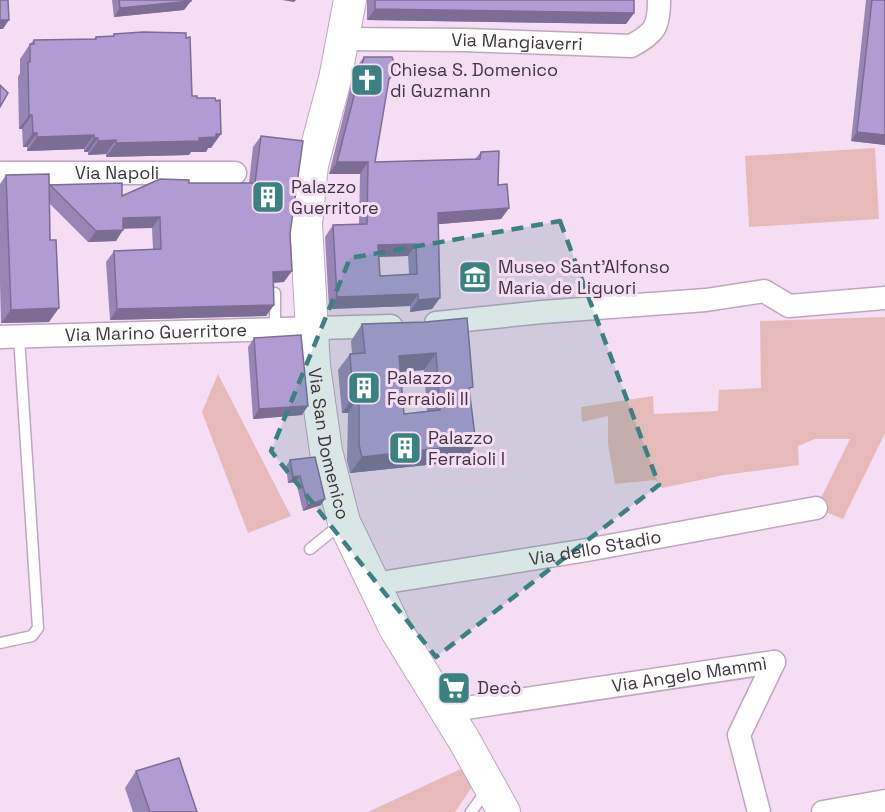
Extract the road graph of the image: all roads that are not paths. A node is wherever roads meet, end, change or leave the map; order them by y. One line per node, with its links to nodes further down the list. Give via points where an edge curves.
1 (350, 0): 3 (street, Via San Domenico)
2 (659, 0): 3 (street, Via Mangiaverri, via 659,21 647,37 631,46)
3 (343, 39): 9 (street, Via San Domenico, via 312,165 306,224)
4 (0, 173): 5 (street, Via Napoli)
5 (235, 173)
6 (275, 292): 8 (lane)
7 (885, 298): 9 (street, Via Marino Guerritore, via 789,306 764,291 706,300 412,325)
8 (274, 328): 9 (street, Via Marino Guerritore); 10 (street, Via Marino Guerritore)
9 (312, 328): 12 (street, Via San Domenico, via 326,451)
10 (9, 337): 15 (lane, via 38,628 32,636)
11 (816, 508): 14 (street, Via dello Stadio)
12 (344, 522): 13 (lane); 14 (street, Via San Domenico)
13 (310, 549)
14 (374, 584): 16 (street, Via San Domenico, via 395,628)
15 (0, 644)
16 (446, 711): 18 (street, Via San Domenico); 19 (street, Via Angelo Mammì, via 774,662 739,735)
17 (885, 801): 20 (street)
18 (488, 804)
19 (759, 812)
20 (823, 812)

